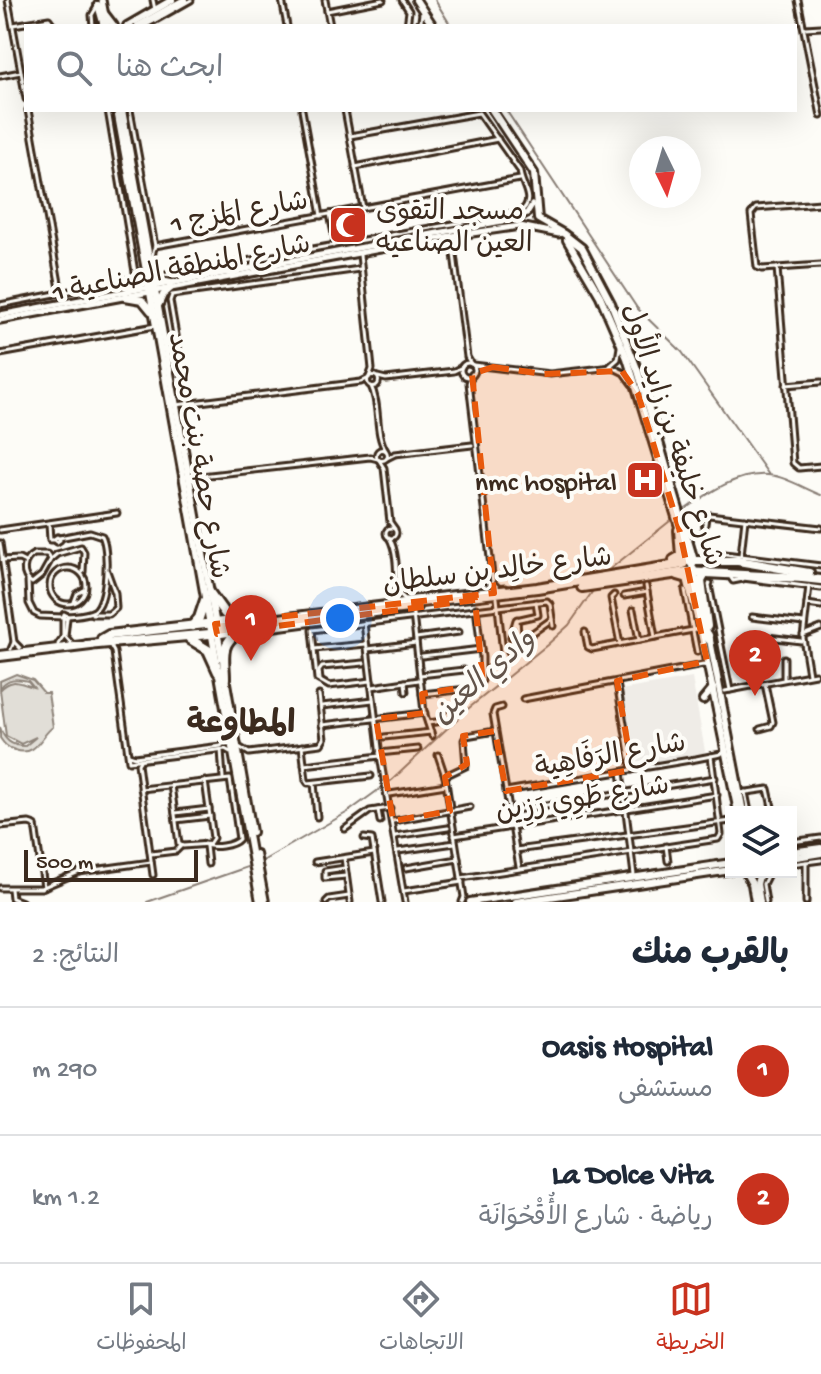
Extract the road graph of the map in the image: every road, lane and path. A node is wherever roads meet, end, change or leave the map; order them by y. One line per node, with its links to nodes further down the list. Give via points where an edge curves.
1 (8, 0): 30 (street)
2 (172, 0): 12 (main road)
3 (184, 0): 23 (main road)
4 (191, 0): 24 (street)
5 (282, 0): 25 (street)
6 (325, 0): 14 (street)
7 (383, 0): 14 (street)
8 (402, 0): 16 (street, via 409,10)
9 (418, 0): 13 (main road); 29 (main road)
10 (798, 0): 32 (street)
11 (99, 2): 15 (street); 18 (street); 20 (main road)
12 (155, 3): 22 (main road)
13 (422, 9): 27 (street); 28 (main road)
14 (327, 11): 26 (street)
15 (104, 13): 19 (street); 21 (main road)
16 (406, 23)
17 (54, 24): 30 (street, via 49,19)
18 (93, 24)
19 (104, 24)
20 (104, 24)
21 (112, 24)
22 (129, 24)
23 (145, 24)
24 (146, 24)
25 (287, 24)
26 (330, 24)
27 (417, 24)
28 (433, 24)
29 (434, 24)
30 (13, 25): 33 (street)
31 (821, 27): 32 (street)
32 (804, 28): 47 (street)
33 (21, 72): 34 (street); 35 (street)
34 (0, 76)
35 (24, 88)
36 (28, 112): 87 (street)
37 (108, 112): 63 (street)
38 (119, 112): 62 (main road, شارع حصة بنت محمد)
39 (120, 112): 51 (main road, شارع حصة بنت محمد)
40 (130, 112): 50 (street)
41 (302, 112): 59 (street)
42 (345, 112): 48 (street)
43 (462, 112): 48 (street)
44 (469, 112): 49 (street, via 481,114)
45 (492, 112): 56 (main road, شارع خليفة بن زايد الأول, via 531,173)
46 (492, 112): 85 (main road, شارع خليفة بن زايد الأول, via 534,173 538,219 582,248)
47 (821, 116)
48 (350, 136): 52 (street)
49 (498, 139): 52 (street); 53 (street)
50 (137, 153): 51 (main road); 54 (street)
51 (131, 158): 54 (main road, شارع حصة بنت محمد)
52 (355, 167): 57 (street)
53 (520, 179): 57 (street, شارع المَزج 1); 60 (street, via 528,193 525,210)
54 (140, 191): 61 (street); 62 (main road, شارع حصة بنت محمد)
55 (821, 203): 78 (street, via 752,211 756,266)
56 (532, 205): 60 (street, شارع المنطقة الصناعية 1, via 521,217); 64 (main road, شارع خليفة بن زايد الأول, via 538,224)
57 (363, 208): 58 (street, شارع المَزج 1)
58 (330, 214): 59 (street, شارع المَزج 1); 65 (street)
59 (321, 216): 69 (street, شارع المَزج 1)
60 (480, 223): 66 (street, شارع المنطقة الصناعية 1); 71 (street)
61 (151, 227): 62 (main road); 69 (street)
62 (142, 232): 63 (main road); 76 (main road, شارع حصة بنت محمد); 80 (main road, شارع حصة بنت محمد)
63 (130, 233): 87 (street, via 136,278)
64 (559, 234): 67 (street, شارع المنطقة الصناعية 1, via 520,226); 89 (main road, شارع خليفة بن زايد الأول, via 571,244)
65 (335, 239): 68 (street); 70 (street)
66 (418, 240): 67 (street, شارع المنطقة الصناعية 1); 71 (street, شارع المنطقة الصناعية 1); 71 (street, شارع المنطقة الصناعية 1)
67 (452, 240): 105 (street)
68 (341, 244): 70 (street); 71 (street)
69 (155, 246): 77 (street, via 152,254 160,276)
70 (333, 246): 73 (street)
71 (365, 246): 72 (street, شارع المنطقة الصناعية 1); 73 (street, شارع المنطقة الصناعية 1); 74 (street)
72 (352, 254): 74 (street); 81 (street, شارع المنطقة الصناعية 1)
73 (303, 256): 77 (street); 81 (street, شارع المنطقة الصناعية 1)
74 (359, 260): 79 (street)
75 (821, 265): 78 (street)
76 (145, 266): 86 (main road, شارع حصة بنت محمد); 88 (main road, via 141,282)
77 (218, 267): 82 (street); 83 (street)
78 (777, 268): 121 (street)
79 (360, 269): 110 (street); 125 (street, via 172,295)
80 (152, 271): 84 (main road); 86 (main road, شارع حصة بنت محمد)
81 (250, 272): 82 (street, شارع المنطقة الصناعية 1); 84 (street, شارع المنطقة الصناعية 1)
82 (224, 274): 83 (street, شارع المنطقة الصناعية 1)
83 (216, 275): 84 (street, شارع المنطقة الصناعية 1)
84 (171, 286): 86 (street, شارع المنطقة الصناعية 1); 95 (main road)
85 (604, 288): 89 (main road, via 591,272); 140 (main road, شارع خليفة بن زايد الأول, via 638,371)
86 (152, 289): 88 (street, شارع المنطقة الصناعية 1); 95 (main road, شارع حصة بنت محمد); 98 (main road, شارع حصة بنت محمد)
87 (61, 294): 90 (street)
88 (126, 294): 91 (street, شارع المنطقة الصناعية 1); 93 (street, شارع المنطقة الصناعية 1); 98 (main road, via 144,301)
89 (600, 296): 103 (main road, شارع خليفة بن زايد الأول)
90 (40, 298): 92 (street); 93 (street); 96 (street)
91 (109, 300): 94 (street); 96 (street, شارع المنطقة الصناعية 1)
92 (0, 305)
93 (47, 306): 96 (street, شارع المنطقة الصناعية 1)
94 (103, 306)
95 (158, 307): 126 (main road, شارع حصة بنت محمد)
96 (36, 311): 97 (street, شارع المنطقة الصناعية 1); 99 (street, شارع المنطقة الصناعية 1); 100 (street)
97 (20, 316): 99 (street, شارع المنطقة الصناعية 1); 101 (street)
98 (154, 316): 102 (main road, شارع حصة بنت محمد)
99 (0, 317)
100 (43, 317)
101 (15, 322)
102 (155, 326): 104 (street); 193 (main road, شارع حصة بنت محمد)
103 (619, 338): 108 (street, via 619,357); 124 (main road, شارع خليفة بن زايد الأول)
104 (0, 354)
105 (467, 357): 106 (street); 107 (street)
106 (472, 365): 107 (street); 109 (street); 112 (street)
107 (462, 366): 111 (street); 113 (street)
108 (606, 367): 109 (street, via 550,374); 124 (street, via 624,373)
109 (482, 368): 112 (street)
110 (372, 369): 114 (street); 115 (street)
111 (454, 371): 113 (street); 116 (street)
112 (473, 374): 113 (street); 119 (street)
113 (464, 375): 119 (street)
114 (377, 377): 115 (street); 116 (street); 120 (street)
115 (369, 378): 117 (street); 122 (street)
116 (386, 379): 120 (street)
117 (361, 382): 122 (street); 125 (street)
118 (821, 382): 121 (street)
119 (469, 383): 183 (street)
120 (378, 385): 122 (street); 123 (street)
121 (786, 385): 135 (street, via 793,464)
122 (370, 386): 123 (street)
123 (375, 394): 127 (street)
124 (638, 394): 140 (main road, شارع خليفة بن زايد الأول)
125 (188, 404): 126 (street)
126 (176, 405): 137 (main road, شارع حصة بنت محمد)
127 (381, 443): 129 (street); 130 (street)
128 (472, 445): 131 (street)
129 (378, 452): 130 (street); 132 (street); 133 (street)
130 (386, 452): 131 (street); 134 (street)
131 (395, 454): 134 (street)
132 (370, 457): 133 (street); 138 (street)
133 (379, 459): 134 (street); 136 (street)
134 (386, 459): 136 (street)
135 (821, 466)
136 (384, 468): 143 (street)
137 (189, 475): 138 (street); 139 (main road, شارع حصة بنت محمد)
138 (197, 478): 139 (street)
139 (190, 484): 193 (main road, شارع حصة بنت محمد)
140 (673, 502): 145 (main road, شارع خليفة بن زايد الأول)
141 (117, 513): 144 (street)
142 (745, 519): 146 (street); 150 (street, via 708,515); 160 (street)
143 (390, 522): 147 (street); 149 (street)
144 (49, 523): 148 (street); 154 (street, via 50,538)
145 (681, 528): 156 (main road, شارع خليفة بن زايد الأول); 165 (main road, via 680,558); 167 (main road)
146 (821, 528)
147 (395, 529): 149 (street); 152 (street)
148 (0, 530)
149 (387, 530): 151 (street)
150 (704, 531)
151 (389, 537): 152 (street); 155 (street)
152 (395, 537): 155 (street)
153 (0, 543): 162 (street)
154 (62, 543): 158 (street, via 63,552); 164 (street, via 83,549); 174 (street, via 66,536 87,532 102,536)
155 (393, 545): 181 (street)
156 (692, 549): 159 (main road, via 700,557); 167 (main road, شارع خليفة بن زايد الأول)
157 (47, 554): 158 (street); 161 (street); 163 (street, via 32,555)
158 (57, 554): 161 (street)
159 (709, 556): 160 (street); 167 (main road); 172 (main road)
160 (741, 556): 166 (street)
161 (51, 559): 178 (street)
162 (2, 560): 163 (street); 244 (street)
163 (25, 562): 176 (street)
164 (82, 565): 168 (street); 170 (street)
165 (651, 565): 167 (main road); 171 (main road)
166 (821, 566)
167 (693, 567): 169 (main road); 171 (main road, شارع خالِد بن سلطان); 172 (main road, شارع خالِد بن سلطان); 177 (main road); 220 (main road, شارع خليفة بن زايد الأول); 220 (main road)
168 (77, 569): 170 (street); 201 (street, via 60,570 52,581 54,598)
169 (717, 572): 172 (main road); 175 (main road)
170 (83, 575): 201 (street, via 84,590)
171 (628, 576): 177 (main road); 180 (main road, شارع خالِد بن سلطان)
172 (806, 576): 173 (main road, شارع خالِد بن سلطان)
173 (821, 577)
174 (107, 578): 188 (street); 189 (street)
175 (731, 578): 182 (street)
176 (28, 581): 178 (street); 186 (street)
177 (647, 581): 190 (street); 220 (main road, via 687,577)
178 (35, 583): 186 (street)
179 (710, 583): 266 (street)
180 (582, 584): 184 (main road, شارع خالِد بن سلطان); 196 (main road, شارع خالِد بن سلطان)
181 (397, 586): 191 (street); 203 (street, via 396,601)
182 (809, 586): 185 (street); 200 (street)
183 (489, 587): 191 (street, via 405,599); 195 (main road); 196 (street); 196 (street)
184 (537, 588): 195 (main road, شارع خالِد بن سلطان); 196 (street)
185 (821, 588)
186 (29, 590): 211 (street, via 35,614)
187 (685, 590): 225 (street)
188 (104, 591): 189 (street); 204 (street)
189 (114, 591): 209 (street, via 116,608)
190 (647, 592): 194 (street); 232 (street)
191 (399, 594): 197 (street, via 403,601)
192 (614, 595): 241 (street)
193 (207, 596): 214 (main road, via 225,614); 218 (main road); 223 (main road, شارع حصة بنت محمد)
194 (624, 596)
195 (454, 597): 197 (main road, شارع خالِد بن سلطان)
196 (497, 597): 199 (street); 205 (street); 207 (main road, شارع خالِد بن سلطان); 252 (street)
197 (430, 600): 203 (main road, شارع خالِد بن سلطان)
198 (536, 602): 199 (street); 213 (street, via 538,615); 215 (street, via 549,602)
199 (520, 604): 213 (street)
200 (807, 604): 202 (street); 217 (street)
201 (64, 605): 211 (street)
202 (821, 606)
203 (365, 607): 210 (main road, شارع خالِد بن سلطان)
204 (97, 608): 208 (street); 209 (street)
205 (476, 608): 207 (street); 247 (street)
206 (633, 610): 235 (street)
207 (413, 612): 210 (main road, شارع خالِد بن سلطان); 216 (street); 233 (street)
208 (87, 613): 209 (street); 211 (street)
209 (101, 614)
210 (336, 614): 214 (main road); 223 (main road, شارع خالِد بن سلطان); 224 (main road, via 316,622)
211 (65, 617): 222 (street)
212 (752, 617): 217 (street)
213 (519, 618): 229 (street); 231 (street)
214 (252, 619): 223 (main road)
215 (552, 619): 219 (street); 228 (street)
216 (364, 623): 243 (street); 246 (street, via 313,629)
217 (804, 623): 230 (street)
218 (192, 626): 223 (main road); 237 (main road, via 118,634)
219 (553, 626)
220 (703, 628): 225 (street); 254 (main road, شارع خليفة بن زايد الأول); 266 (main road, شارع خليفة بن زايد الأول)
221 (821, 628): 230 (street)
222 (65, 629): 238 (street); 240 (street)
223 (213, 629): 224 (main road); 234 (main road); 237 (main road, شارع خالِد بن سلطان); 242 (main road, شارع خالِد بن سلطان); 257 (main road, شارع حصة بنت محمد)
224 (245, 630): 257 (main road, via 226,644)
225 (693, 630): 232 (street); 248 (street)
226 (459, 632): 233 (street)
227 (585, 632): 241 (street, via 590,648)
228 (531, 634)
229 (518, 635)
230 (803, 635): 236 (street)
231 (511, 637)
232 (655, 637): 235 (street)
233 (416, 638): 239 (street)
234 (153, 640): 237 (main road); 257 (main road, via 199,642)
235 (639, 640): 241 (street)
236 (803, 641): 245 (street, via 750,635); 258 (street)
237 (106, 642): 238 (main road, شارع خالِد بن سلطان); 242 (main road); 297 (street, via 114,652 127,752)
238 (71, 643): 240 (main road, شارع خالِد بن سلطان)
239 (416, 643): 243 (street); 259 (street)
240 (58, 644): 244 (main road, شارع خالِد بن سلطان)
241 (620, 644)
242 (87, 645): 249 (main road, شارع خالِد بن سلطان)
243 (366, 646): 246 (street); 264 (street)
244 (15, 647): 249 (main road, شارع خالِد بن سلطان)
245 (747, 647)
246 (313, 649): 260 (street)
247 (481, 649): 250 (street); 268 (street, via 479,684)
248 (697, 652)
249 (0, 653)
250 (422, 656)
251 (784, 658): 261 (street)
252 (504, 662)
253 (364, 663): 260 (street, via 322,667)
254 (706, 664): 263 (street); 266 (main road, شارع خليفة بن زايد الأول)
255 (464, 670): 259 (street)
256 (815, 674): 258 (street)
257 (222, 675): 275 (main road, شارع حصة بنت محمد); 284 (main road, شارع حصة بنت محمد)
258 (809, 675): 261 (street)
259 (420, 678): 262 (street); 268 (street)
260 (320, 680): 264 (street, via 330,686)
261 (784, 680): 265 (street)
262 (405, 682): 264 (street); 267 (street)
263 (617, 682): 270 (street); 300 (street)
264 (371, 684): 271 (street)
265 (765, 684): 266 (street); 282 (street, via 773,722)
266 (722, 691): 272 (main road); 293 (main road, شارع خليفة بن زايد الأول); 313 (main road, شارع خليفة بن زايد الأول)
267 (406, 692)
268 (422, 694): 277 (street)
269 (319, 695): 273 (street)
270 (523, 699)
271 (373, 700): 273 (street); 279 (street)
272 (703, 700)
273 (320, 706): 281 (street)
274 (502, 707): 283 (street, via 493,711)
275 (231, 711): 278 (main road); 286 (main road, شارع حصة بنت محمد)
276 (450, 712): 280 (street, via 445,720)
277 (425, 713): 279 (street); 280 (street)
278 (237, 717)
279 (376, 719): 281 (street); 292 (street)
280 (428, 723): 285 (street, via 431,734)
281 (322, 725): 287 (street, via 322,743)
282 (760, 729)
283 (495, 731): 303 (street, via 465,737 466,766); 311 (street)
284 (229, 735): 288 (street, via 224,744); 294 (main road, شارع حصة بنت محمد)
285 (384, 737)
286 (237, 744): 291 (street); 298 (main road, شارع حصة بنت محمد)
287 (302, 746): 291 (street); 299 (street)
288 (208, 749): 290 (street); 297 (street)
289 (418, 749): 292 (street)
290 (219, 751): 294 (street); 304 (street)
291 (249, 753): 298 (street)
292 (379, 754): 299 (street); 315 (street)
293 (725, 754): 296 (street, شارع الرَفَاهِية); 316 (main road, شارع خليفة بن زايد الأول)
294 (233, 755): 346 (main road, شارع حصة بنت محمد)
295 (438, 755): 303 (street)
296 (711, 756): 300 (street, شارع الرَفَاهِية); 305 (street)
297 (134, 760): 310 (street)
298 (240, 762): 346 (main road, شارع حصة بنت محمد)
299 (304, 765): 307 (street, via 306,781)
300 (632, 770): 301 (street, شارع الرَفَاهِية)
301 (621, 772): 311 (street, شارع الرَفَاهِية); 312 (street)
302 (371, 776): 307 (street)
303 (445, 776): 309 (street)
304 (223, 778): 306 (street); 344 (street, via 232,781 239,839)
305 (715, 778): 312 (street); 314 (street)
306 (205, 781): 308 (street); 321 (street)
307 (314, 783): 328 (street)
308 (171, 785): 310 (street); 326 (street)
309 (446, 785): 315 (street); 325 (street)
310 (141, 789): 355 (street)
311 (506, 791): 335 (street)
312 (624, 792): 322 (street); 324 (street)
313 (742, 793): 317 (main road, شارع خليفة بن زايد الأول); 318 (street, via 768,789)
314 (717, 795): 322 (street, شارع طَوِي رَزِين); 333 (street)
315 (389, 796): 320 (street)
316 (741, 806)
317 (743, 806)
318 (772, 806)
319 (470, 807): 325 (street)
320 (390, 808): 323 (street); 331 (street)
321 (209, 809): 326 (street); 327 (street)
322 (626, 809): 335 (street, شارع طَوِي رَزِين); 338 (street)
323 (378, 810): 330 (street); 337 (street)
324 (515, 810)
325 (450, 811): 331 (street); 340 (street)
326 (175, 813): 329 (street)
327 (210, 816): 329 (street); 344 (street, via 213,840)
328 (317, 817)
329 (176, 820): 345 (street)
330 (380, 821)
331 (393, 821): 339 (street)
332 (725, 822): 333 (street)
333 (720, 823): 338 (street); 347 (street, via 718,839)
334 (0, 826): 377 (street, via 35,825)
335 (513, 827): 340 (street, شارع طَوِي رَزِين); 350 (street)
336 (448, 828): 339 (street)
337 (345, 829)
338 (630, 835): 350 (street); 352 (street)
339 (395, 836): 351 (street)
340 (454, 836): 343 (street)
341 (364, 838): 354 (street, via 372,839)
342 (821, 838): 348 (street)
343 (455, 843): 351 (street); 357 (street)
344 (205, 845): 345 (street); 364 (street)
345 (181, 846): 355 (street)
346 (253, 846): 388 (main road, شارع حصة بنت محمد)
347 (666, 846): 352 (street); 359 (street)
348 (797, 847)
349 (797, 849): 353 (main road)
350 (516, 850): 368 (street)
351 (398, 851): 382 (street)
352 (632, 851): 368 (street); 372 (street)
353 (821, 851)
354 (375, 853): 356 (street); 390 (street)
355 (150, 854): 360 (street)
356 (344, 858): 361 (street); 366 (street)
357 (458, 859): 367 (street); 376 (street)
358 (821, 860): 362 (street)
359 (668, 861)
360 (151, 862): 370 (street); 378 (street, via 79,872)
361 (315, 862)
362 (806, 862): 363 (street); 396 (street)
363 (797, 863)
364 (208, 864)
365 (725, 864): 372 (main road)
366 (345, 868): 371 (street); 371 (street, via 329,870 325,878)
367 (406, 868)
368 (519, 868): 376 (street)
369 (725, 871): 383 (main road)
370 (153, 875)
371 (346, 876): 385 (street)
372 (636, 876): 384 (main road)
373 (748, 878): 395 (main road)
374 (758, 878): 395 (main road)
375 (766, 878): 395 (street)
376 (462, 880): 382 (street); 386 (street)
377 (43, 881): 378 (street); 379 (street)
378 (56, 882): 379 (street)
379 (44, 887): 381 (street)
380 (0, 888): 381 (street)
381 (11, 889): 387 (street, via 12,898)
382 (404, 891): 391 (street)
383 (563, 895): 384 (main road); 394 (main road)
384 (533, 898): 386 (main road); 392 (main road); 393 (main road)
385 (349, 899): 389 (street)
386 (467, 901)
387 (22, 902)
388 (262, 902)
389 (326, 902)
390 (382, 902)
391 (405, 902)
392 (500, 902)
393 (516, 902)
394 (546, 902)
395 (761, 902)
396 (806, 902)

